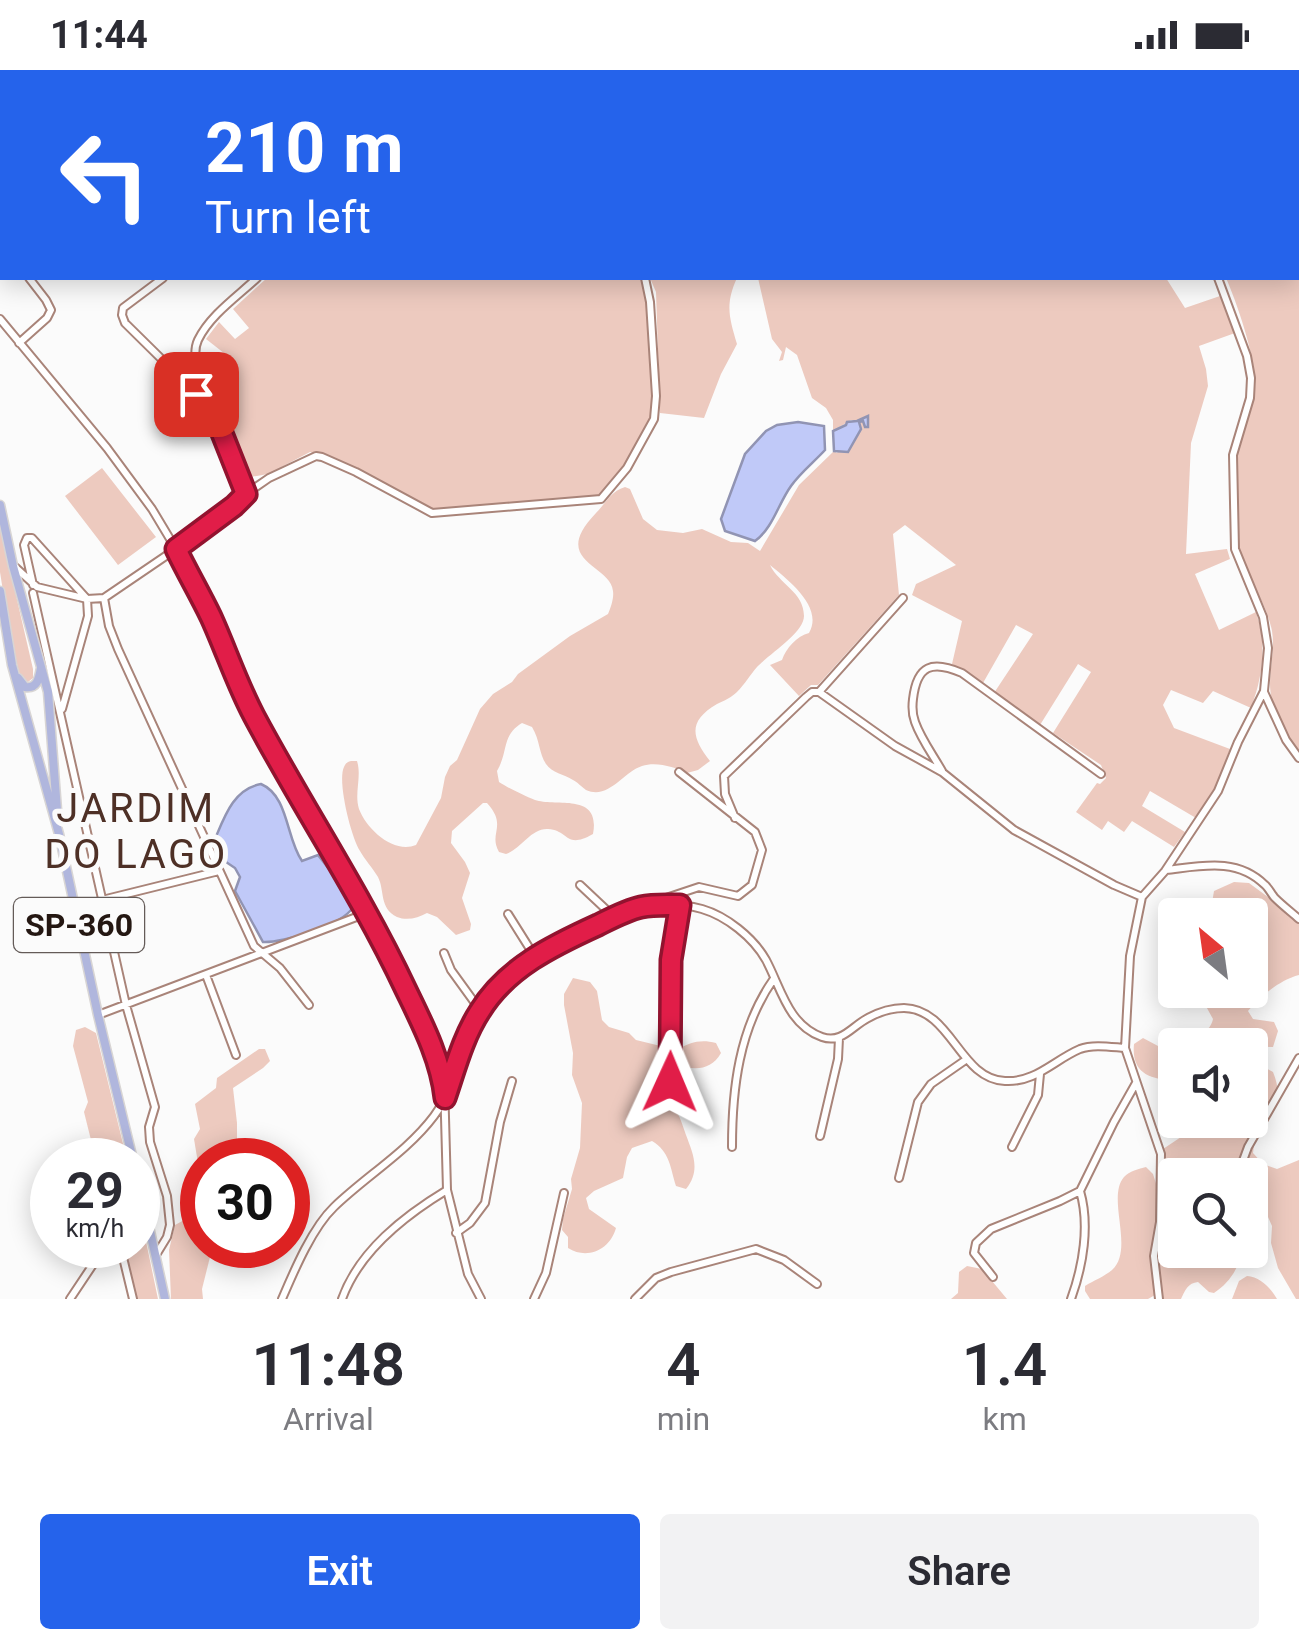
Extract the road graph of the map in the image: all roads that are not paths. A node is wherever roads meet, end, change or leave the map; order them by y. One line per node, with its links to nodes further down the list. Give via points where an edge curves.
1 (31, 280): 7 (street, via 51,310)
2 (160, 280): 9 (street, via 128,302 122,315)
3 (255, 280): 8 (street, via 205,330)
4 (645, 280): 11 (street, via 654,419 601,500 432,513 316,456)
5 (1219, 280): 23 (street, via 1251,378 1233,454 1233,536 1266,628)
6 (0, 320): 7 (street)
7 (18, 343): 13 (street, via 107,448)
8 (196, 359): 9 (street); 10 (street)
9 (183, 380): 10 (street)
10 (210, 403): 11 (street)
11 (246, 494): 13 (street)
12 (0, 504): 14 (main road, SP-360)
13 (176, 549): 17 (street); 39 (street, via 252,714)
14 (14, 566): 15 (street); 20 (main road, SP-360)
15 (34, 588): 19 (street); 19 (street, via 27,538); 20 (street); 25 (street)
16 (0, 590): 22 (main road, SP-360)
17 (104, 598): 19 (street); 33 (street, via 118,649)
18 (902, 598): 24 (street)
19 (87, 599): 25 (street)
20 (28, 616): 21 (main road, SP-360)
21 (42, 664): 22 (main road, via 37,684 28,688); 31 (main road, SP-360)
22 (12, 665): 31 (main road, SP-360)
23 (1264, 691): 26 (street); 32 (street, via 1218,791)
24 (820, 692): 28 (street); 30 (street, via 806,697 724,776)
25 (61, 712): 36 (street)
26 (1299, 758)
27 (679, 772): 30 (street)
28 (942, 772): 29 (street, via 912,708 915,682 940,665 962,673); 35 (street, via 1014,830)
29 (1101, 774)
30 (735, 818): 38 (street, via 755,832 762,850 752,884 738,896 699,888)
31 (59, 834): 51 (main road, SP-360)
32 (1165, 870): 35 (street); 42 (street, via 1236,867 1266,885)
33 (218, 872): 36 (street); 44 (street)
34 (580, 885): 41 (street)
35 (1142, 897): 53 (street, via 1130,956)
36 (102, 900): 48 (street)
37 (680, 905): 38 (street); 47 (street, via 722,918 741,932); 59 (street, via 671,960)
38 (638, 907): 41 (street)
39 (367, 913): 44 (street); 61 (street, via 434,1050)
40 (508, 914): 45 (street)
41 (614, 917): 45 (street)
42 (1299, 919)
43 (444, 953): 50 (street)
44 (262, 954): 46 (street); 49 (street)
45 (536, 956): 50 (street)
46 (206, 975): 48 (street); 54 (street)
47 (774, 979): 52 (street, via 806,1029); 66 (street, via 742,1046)
48 (126, 1004): 51 (street); 64 (street, via 155,1107)
49 (309, 1006)
50 (480, 1010): 61 (street)
51 (98, 1015): 63 (main road, SP-360)
52 (839, 1038): 56 (street, via 884,1012 914,1009 938,1024); 62 (street)
53 (1125, 1048): 57 (street, via 1084,1047); 60 (street)
54 (236, 1055)
55 (1299, 1058): 67 (street)
56 (967, 1060): 57 (street, via 1004,1082); 69 (street, via 918,1102)
57 (1040, 1074): 65 (street, via 1038,1095)
58 (512, 1081): 73 (street, via 485,1203)
59 (670, 1082)
60 (1137, 1082): 71 (street); 89 (street, via 1161,1154 1154,1256)
61 (445, 1098): 70 (street); 83 (street, via 412,1140 326,1216)
62 (820, 1136)
63 (128, 1138)
64 (150, 1138)
65 (1012, 1146)
66 (732, 1147)
67 (1244, 1158)
68 (160, 1176): 74 (street, via 170,1225)
69 (899, 1178)
70 (447, 1190): 73 (street); 84 (street, via 373,1246)
71 (1080, 1190): 78 (street, via 992,1228 976,1243 974,1253); 88 (street, via 1083,1254)
72 (564, 1193): 86 (street)
73 (456, 1234): 85 (street)
74 (160, 1248)
75 (91, 1268): 80 (street)
76 (126, 1268): 81 (street)
77 (159, 1268): 82 (main road)
78 (993, 1278)
79 (817, 1284): 87 (street, via 756,1250 656,1278)
80 (70, 1299)
81 (133, 1299)
82 (165, 1299)
83 (282, 1299)
84 (342, 1299)
85 (480, 1299)
86 (534, 1299)
87 (635, 1299)
88 (1071, 1299)
89 (1159, 1299)

